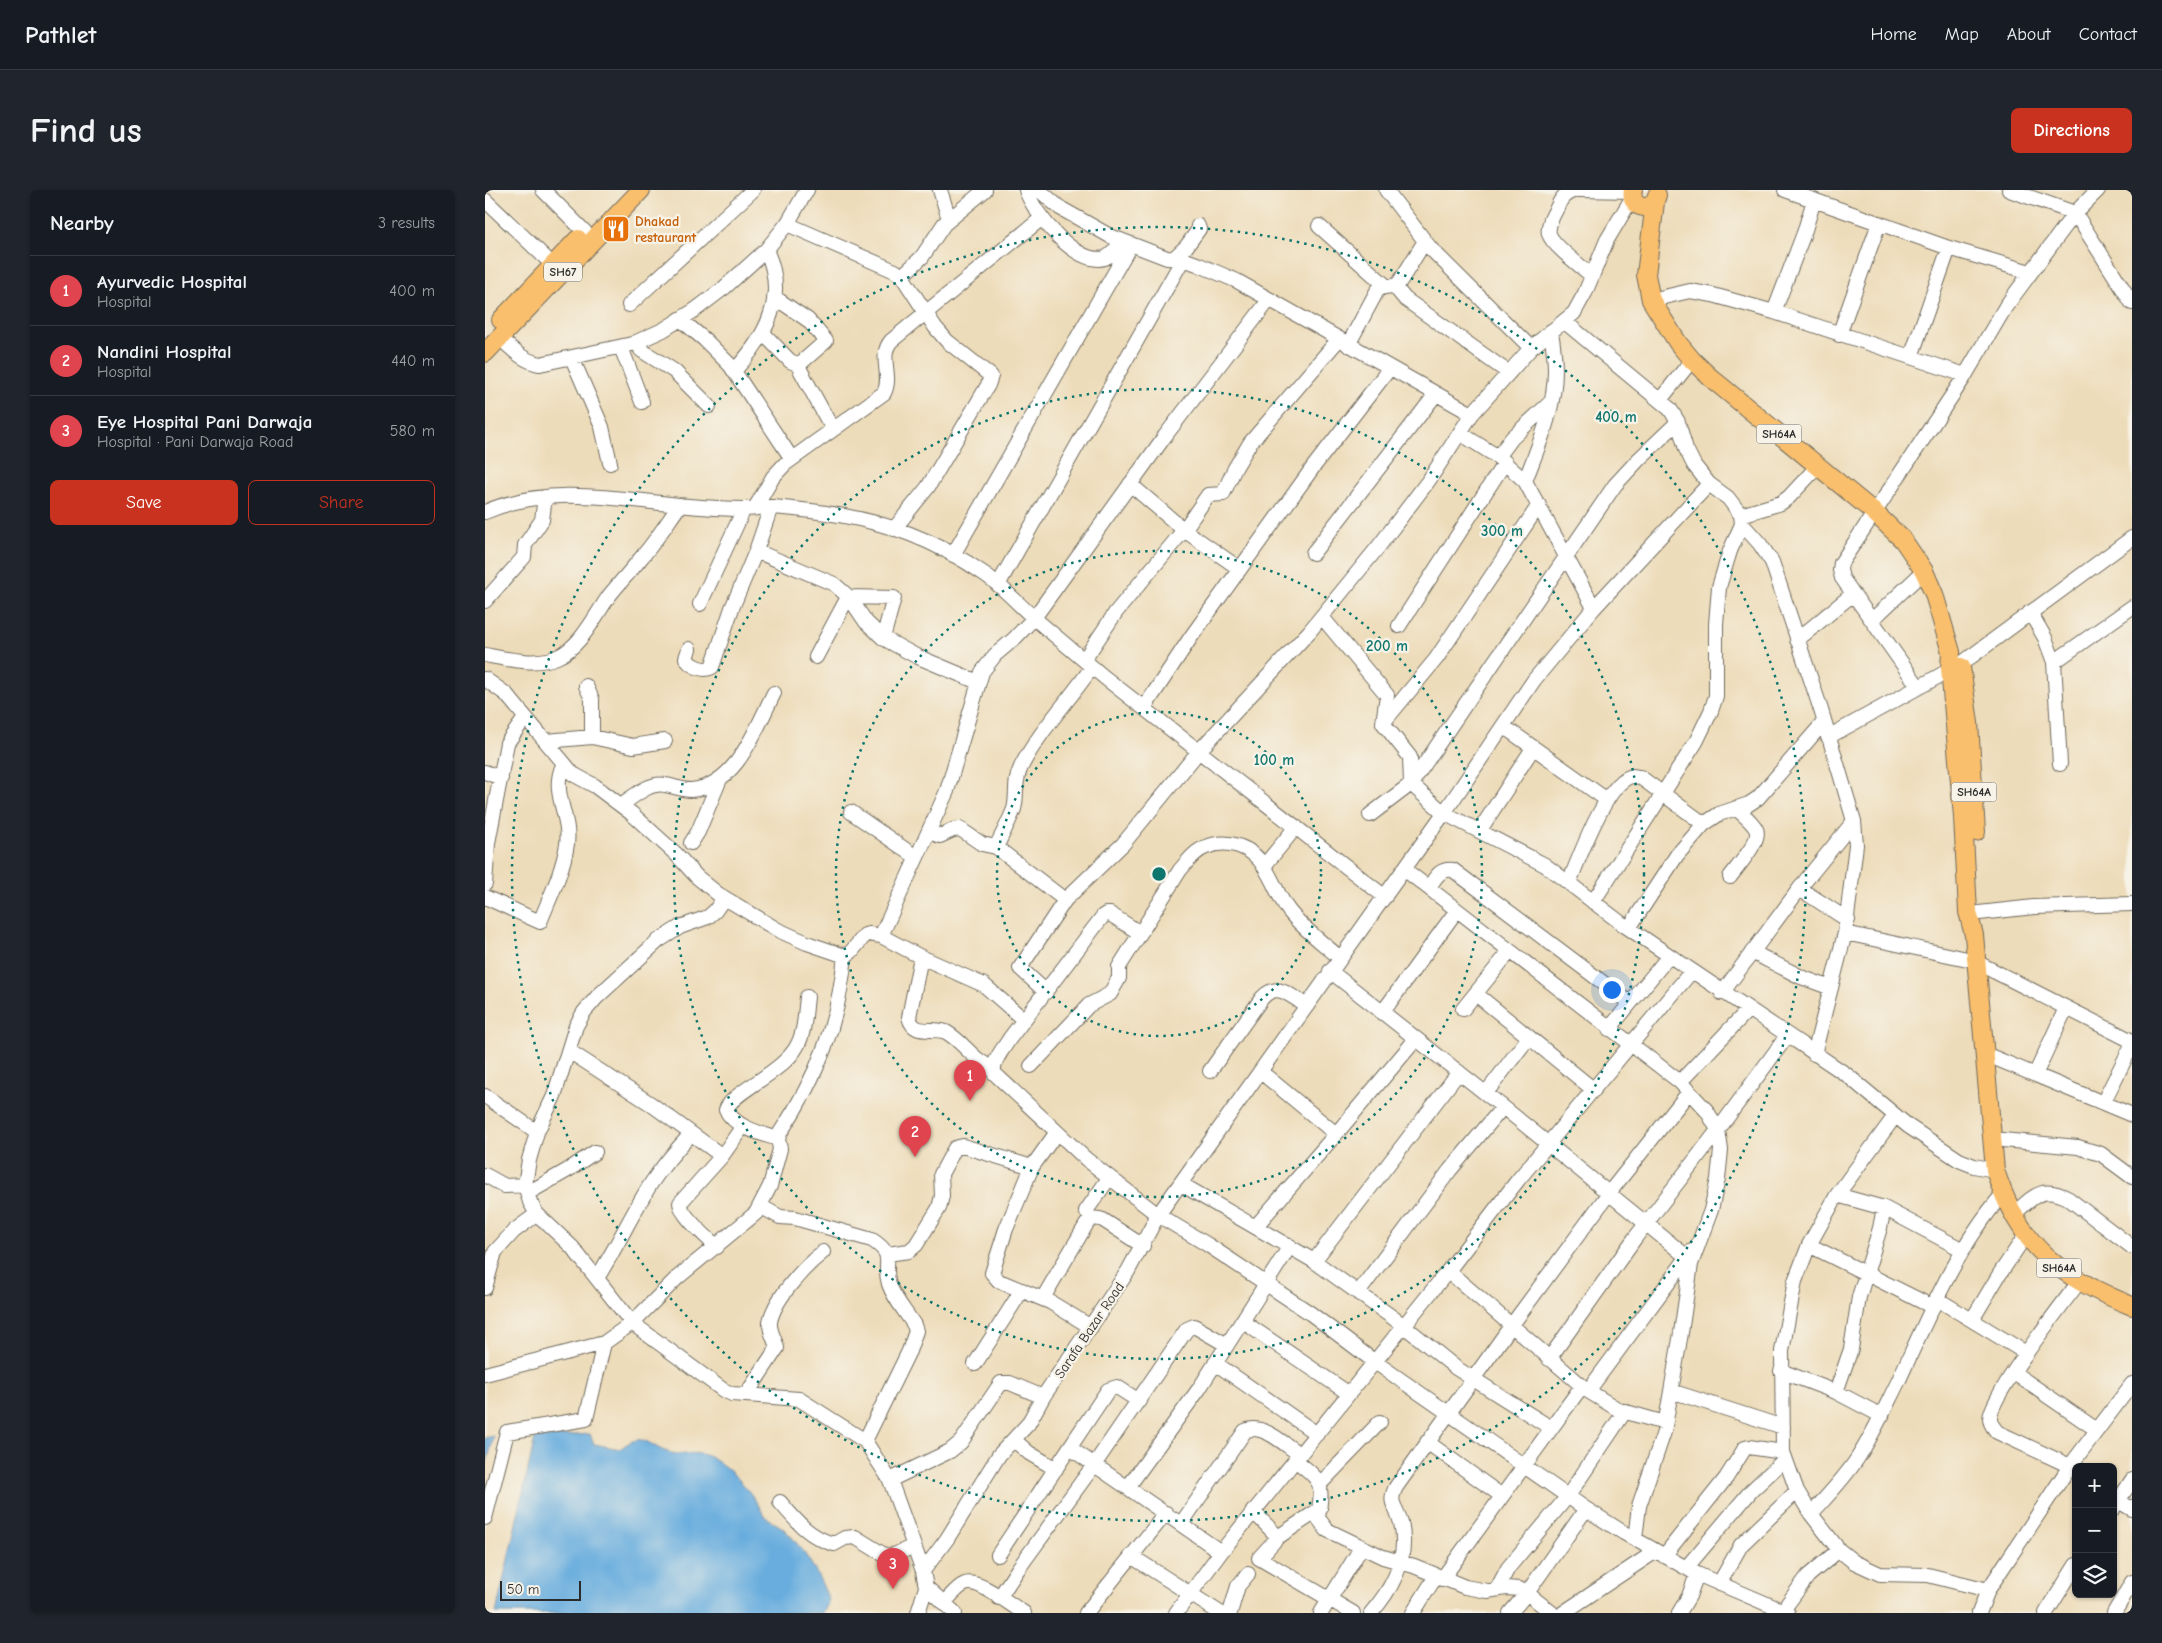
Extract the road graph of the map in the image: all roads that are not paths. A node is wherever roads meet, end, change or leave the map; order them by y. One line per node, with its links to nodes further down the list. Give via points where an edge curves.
1 (543, 190): 27 (street)
2 (624, 190): 27 (main road, SH67)
3 (641, 190): 50 (main road, SH67)
4 (753, 190): 42 (street)
5 (807, 190): 24 (street)
6 (940, 190): 22 (street)
7 (985, 190): 22 (street)
8 (1025, 190): 21 (street)
9 (1039, 190): 29 (street, via 1070,215)
10 (1386, 190): 28 (street)
11 (1576, 190): 36 (street, via 1561,198 1549,225 1549,234)
12 (1580, 190): 16 (street)
13 (1785, 190): 19 (street)
14 (2009, 190): 20 (street)
15 (2098, 190): 20 (street)
16 (1633, 193): 17 (main road, SH64A, via 1636,204 1642,207 1649,207); 36 (street)
17 (1655, 196): 40 (main road, SH64A, via 1646,275)
18 (485, 200): 33 (street)
19 (1814, 200): 23 (street); 44 (street)
20 (2075, 213): 34 (street); 41 (street)
21 (1042, 218): 29 (street, via 1061,240 1097,259 1111,255); 43 (street)
22 (949, 219): 35 (street, via 922,257)
23 (1879, 223): 30 (street); 49 (street)
24 (787, 224): 31 (street); 35 (street)
25 (1198, 226): 32 (street)
26 (1319, 226): 37 (street)
27 (585, 232): 33 (main road, SH67)
28 (1425, 241): 37 (street, via 1399,283); 54 (street)
29 (1126, 243): 32 (street, via 1167,258); 93 (street)
30 (1949, 248): 34 (street); 57 (street)
31 (766, 250): 38 (street, via 775,274); 45 (street, via 725,288)
32 (1178, 258): 39 (street, via 1237,282); 97 (street)
33 (553, 265): 50 (main road, SH67)
34 (2031, 272): 63 (street, via 2006,306)
35 (902, 276): 43 (street)
36 (1592, 276): 46 (street, via 1574,313)
37 (1390, 286): 52 (street, via 1381,288); 62 (street)
38 (774, 297): 48 (street); 59 (street, via 808,320 826,341)
39 (1269, 300): 52 (street); 78 (street)
40 (1651, 300): 44 (street, via 1690,291 1713,294); 58 (main road, SH64A)
41 (2131, 300)
42 (629, 305)
43 (925, 312): 73 (street, via 886,347 887,384 884,393); 88 (street, via 947,341 990,374 991,380 928,488)
44 (1774, 312): 49 (street)
45 (680, 320): 51 (street); 61 (street, via 705,340)
46 (1565, 322): 47 (street); 66 (street)
47 (1551, 331): 54 (street); 65 (street, via 1555,370)
48 (763, 333): 59 (street, via 790,362); 61 (street, via 753,351)
49 (1839, 335): 57 (street)
50 (492, 337): 55 (main road, SH67); 56 (street, via 530,362 545,364)
51 (640, 341): 53 (street); 68 (street, via 641,350 674,372)
52 (1343, 342): 60 (street); 89 (street, via 1250,443 1223,494 1208,495)
53 (621, 347): 56 (street); 67 (street)
54 (1531, 348): 62 (street)
55 (485, 353)
56 (572, 358): 75 (street, via 602,427)
57 (1911, 358): 63 (street)
58 (1692, 360): 66 (street); 76 (main road, SH64A)
59 (797, 364): 70 (street)
60 (1390, 368): 64 (street); 95 (street, via 1314,466)
61 (734, 371): 73 (street)
62 (1509, 373): 69 (street)
63 (1965, 375): 86 (street)
64 (1436, 394): 69 (street); 92 (street)
65 (1553, 400): 74 (street, via 1512,438); 77 (street)
66 (1659, 400): 71 (street)
67 (642, 402)
68 (709, 406)
69 (1472, 414): 72 (street)
70 (828, 421)
71 (1678, 422): 79 (street, via 1694,465); 94 (street, via 1615,485)
72 (1460, 432): 74 (street); 105 (street, via 1429,480)
73 (792, 459): 84 (street, via 773,476)
74 (1501, 460): 77 (street); 108 (street)
75 (610, 463)
76 (1817, 467): 86 (main road, SH64A); 87 (street, via 1781,503)
77 (1525, 481): 82 (street)
78 (1130, 484): 89 (street); 106 (street)
79 (1709, 484): 87 (street, via 1728,498); 103 (street, Sarafa Bazar Road)
80 (545, 497): 81 (street, via 581,495); 85 (street, via 498,506); 100 (street, via 542,520 525,545 524,557)
81 (680, 505): 84 (street); 112 (street, via 585,632 567,650 557,657 533,661)
82 (1539, 505): 94 (street); 124 (street, via 1436,659)
83 (771, 507): 84 (street); 88 (street, via 826,513); 91 (street)
84 (749, 508): 101 (street)
85 (485, 512)
86 (1875, 513): 96 (main road, SH64A, via 1903,540); 98 (street, via 1839,570)
87 (1741, 520): 110 (street, via 1772,562); 139 (street, via 1719,587 1716,696 1696,742)
88 (894, 529): 93 (street)
89 (1184, 530): 95 (street); 116 (street, via 1116,612)
90 (2132, 538): 104 (street)
91 (756, 551): 99 (street, via 834,584); 111 (street, via 712,667 704,670 690,664 686,658)
92 (1313, 553)
93 (953, 555): 97 (street)
94 (1566, 556): 103 (street); 138 (street)
95 (1240, 570): 122 (street)
96 (1924, 571): 107 (street); 114 (main road, SH64A)
97 (998, 584): 106 (street)
98 (1853, 594): 107 (street); 110 (street)
99 (849, 597): 109 (street, via 866,622); 109 (street, via 894,598); 113 (street)
100 (485, 601)
101 (700, 604)
102 (2132, 607): 115 (street)
103 (1594, 608): 126 (street, Sarafa Bazar Road, via 1534,680)
104 (2030, 612): 114 (street); 115 (street)
105 (1322, 617): 124 (street, via 1387,694); 132 (street)
106 (1034, 618): 116 (street); 118 (street, via 988,662)
107 (1872, 620): 120 (street)
108 (1399, 626)
109 (883, 638): 118 (street)
110 (1797, 640): 125 (street)
111 (689, 649)
112 (485, 655)
113 (816, 657)
114 (1954, 661): 120 (street); 168 (main road, SH64A, via 1969,723); 172 (main road, SH64A, via 1968,912)
115 (2054, 662): 133 (street)
116 (1088, 663): 122 (street); 152 (street, via 1073,695 1026,757 1015,781 1014,808)
117 (485, 679): 123 (street, via 506,694)
118 (978, 682): 150 (street, via 950,784)
119 (586, 686): 127 (street, via 592,699)
120 (1918, 686): 128 (street)
121 (774, 693): 137 (street, via 737,761)
122 (1144, 708): 132 (street)
123 (525, 718): 129 (street); 136 (street, via 507,743)
124 (1383, 722): 138 (street, via 1410,757)
125 (1824, 722): 128 (street); 142 (street, via 1758,798)
126 (1503, 726): 131 (street); 144 (street, Sarafa Bazar Road)
127 (592, 736): 129 (street); 130 (street, via 633,746)
128 (1828, 737): 146 (street)
129 (546, 741): 134 (street)
130 (665, 741)
131 (1533, 748): 140 (street); 149 (street)
132 (1199, 751): 148 (street); 164 (street, via 1123,844)
133 (2060, 764)
134 (563, 765): 141 (street); 161 (street, via 557,786 565,813 567,844 540,922)
135 (485, 772): 136 (street)
136 (501, 778): 158 (street)
137 (720, 779): 141 (street, via 692,790 657,784); 151 (street)
138 (1411, 784): 144 (street); 145 (street)
139 (1663, 793): 140 (street, via 1632,776 1622,782); 147 (street); 165 (street)
140 (1607, 800): 157 (street)
141 (621, 805): 163 (street, via 697,877)
142 (1737, 808): 147 (street); 156 (street, via 1756,829 1757,837)
143 (851, 812): 153 (street)
144 (1444, 813): 149 (street); 155 (street, Sarafa Bazar Road)
145 (1370, 815)
146 (1854, 821): 160 (street); 169 (street, via 1857,845)
147 (1704, 824): 170 (street, via 1677,855)
148 (1295, 828): 154 (street); 162 (street)
149 (1480, 830): 157 (street, via 1545,865)
150 (929, 832): 152 (street, via 940,836 959,829 982,844); 153 (street)
151 (691, 842)
152 (996, 847): 164 (street)
153 (916, 858): 173 (street)
154 (1264, 866): 171 (street, via 1238,845 1221,843 1205,847 1180,870); 179 (street, via 1295,919)
155 (1405, 869): 159 (street); 162 (street, Sarafa Bazar Road)
156 (1730, 877)
157 (1569, 883): 165 (street)
158 (485, 884)
159 (1429, 888): 167 (street); 188 (street, via 1439,873 1445,869 1453,870)
160 (1799, 889): 169 (street); 175 (street)
161 (485, 897)
162 (1385, 897): 179 (street, Sarafa Bazar Road)
163 (724, 898): 176 (street, via 778,930); 202 (street, via 708,917 680,927 658,940 597,997 576,1026)
164 (1065, 900): 184 (street, via 1020,968)
165 (1593, 902): 170 (street)
166 (2132, 904): 168 (street, via 2034,907)
167 (1457, 910): 174 (street); 193 (street)
168 (1979, 913): 172 (main road, SH64A)
169 (1847, 927): 180 (street); 183 (street)
170 (1629, 928): 177 (street)
171 (1140, 933): 184 (street, via 1106,914); 205 (street, via 1119,967 1119,978 1110,994 1089,1005)
172 (1974, 935): 180 (main road, SH64A)
173 (881, 936): 176 (street, via 865,935); 178 (street)
174 (1510, 951): 186 (street); 195 (street)
175 (1752, 952): 183 (street); 185 (street)
176 (845, 956): 225 (street, via 841,991 826,1047 813,1079)
177 (1669, 956): 182 (street); 188 (street)
178 (921, 957): 194 (street, via 984,985); 206 (street, via 909,1017 911,1024 953,1036 974,1058)
179 (1340, 958): 181 (street, Sarafa Bazar Road)
180 (1977, 963): 190 (street); 204 (main road, SH64A)
181 (1330, 972): 189 (street, Sarafa Bazar Road); 193 (street)
182 (1691, 972): 185 (street); 201 (street)
183 (1831, 988): 203 (street)
184 (1046, 992): 194 (street)
185 (1723, 993): 192 (street)
186 (1476, 994): 191 (street); 197 (street)
187 (807, 997): 219 (street, via 797,1047 786,1062 728,1105 729,1116)
188 (1630, 1003): 195 (street)
189 (1307, 1006): 207 (street, via 1277,989 1269,990); 208 (street, Sarafa Bazar Road)
190 (2066, 1008): 199 (street); 210 (street)
191 (1463, 1009)
192 (1748, 1010): 196 (street); 211 (street)
193 (1382, 1013): 198 (street)
194 (1024, 1020): 206 (street)
195 (1609, 1029): 201 (street)
196 (1787, 1036): 203 (street); 220 (street)
197 (1529, 1037): 212 (street); 213 (street)
198 (1416, 1039): 209 (street); 224 (street)
199 (2132, 1041)
200 (2132, 1045): 215 (street)
201 (1631, 1046): 211 (street); 212 (street)
202 (569, 1051): 221 (street, via 554,1096); 223 (street)
203 (1814, 1054): 218 (street, via 1847,1076)
204 (1985, 1054): 210 (street); 226 (main road, SH64A)
205 (1031, 1066)
206 (993, 1068): 222 (street, via 998,1077)
207 (1210, 1071)
208 (1261, 1072): 224 (street); 235 (street, Sarafa Bazar Road)
209 (1459, 1072): 213 (street); 258 (street)
210 (2035, 1075): 215 (street)
211 (1684, 1087): 220 (street, via 1707,1111); 237 (street)
212 (1594, 1090): 227 (street)
213 (1485, 1093): 216 (street)
214 (485, 1096): 221 (street)
215 (2103, 1103): 217 (street)
216 (1503, 1107): 227 (street); 266 (street, via 1450,1170)
217 (2132, 1115)
218 (1895, 1116): 231 (street, via 1959,1160); 238 (street)
219 (743, 1126): 225 (street); 229 (street)
220 (1718, 1130): 245 (street); 248 (street, via 1721,1150 1718,1179 1711,1210)
221 (537, 1132): 236 (street, via 529,1160)
222 (1057, 1132): 230 (street); 234 (street)
223 (691, 1134): 229 (street); 261 (street, via 651,1183)
224 (1336, 1134): 246 (street)
225 (778, 1139): 240 (street, via 780,1149 770,1186)
226 (1993, 1139): 231 (main road, SH64A); 233 (street, via 2078,1147 2101,1154)
227 (1547, 1145): 237 (street); 259 (street)
228 (595, 1152): 236 (street, via 568,1170)
229 (722, 1156): 252 (street, via 680,1203 685,1215)
230 (1032, 1167): 256 (street, via 963,1146 955,1148 941,1174 939,1208 916,1245 909,1252); 265 (street, via 992,1273 999,1281)
231 (1995, 1170): 239 (main road, SH64A)
232 (485, 1175): 236 (street, via 505,1186)
233 (2132, 1177)
234 (1109, 1178): 242 (street); 244 (street)
235 (1181, 1184): 244 (street, Sarafa Bazar Road); 246 (street)
236 (526, 1189): 243 (street)
237 (1609, 1194): 245 (street); 275 (street)
238 (1837, 1194): 241 (street); 249 (street)
239 (2011, 1205): 247 (main road, SH64A); 253 (street, via 2047,1191 2058,1193); 254 (street, via 1987,1212); 267 (main road, SH64A, via 2076,1268)
240 (760, 1206): 252 (street, via 756,1214); 256 (street, via 780,1217 795,1218 872,1240)
241 (1883, 1208): 254 (street); 260 (street)
242 (1086, 1211)
243 (537, 1214): 261 (street, via 572,1247); 264 (street, via 502,1242 495,1252)
244 (1158, 1215): 250 (street, Sarafa Bazar Road); 263 (street)
245 (1645, 1224): 257 (street); 280 (street)
246 (1256, 1226): 251 (street)
247 (2026, 1235): 262 (main road, SH64A); 271 (street)
248 (1696, 1245): 257 (street); 290 (street)
249 (1809, 1245): 260 (street); 284 (street, via 1793,1291)
250 (1143, 1246): 268 (street, via 1103,1220 1092,1219); 276 (street, Sarafa Bazar Road)
251 (1290, 1246): 258 (street); 263 (street)
252 (717, 1247): 273 (street, via 677,1278)
253 (2132, 1247)
254 (1963, 1250): 269 (street)
255 (823, 1252): 293 (street, via 790,1285 773,1314 770,1331 777,1348)
256 (887, 1254): 306 (street, via 889,1284 916,1332)
257 (1687, 1257): 289 (street)
258 (1314, 1261): 266 (street)
259 (1448, 1272): 274 (street); 275 (street)
260 (1867, 1274): 269 (street); 291 (street, via 1859,1297 1851,1349)
261 (597, 1278): 273 (street)
262 (2079, 1282): 270 (main road, SH64A); 279 (street)
263 (1265, 1284): 272 (street); 281 (street)
264 (485, 1288)
265 (1022, 1290): 268 (street); 283 (street)
266 (1358, 1293): 274 (street)
267 (2132, 1297)
268 (1043, 1298): 276 (street)
269 (1935, 1303): 271 (street); 298 (street)
270 (2132, 1306)
271 (1972, 1320): 279 (street)
272 (1242, 1321): 278 (street); 292 (street)
273 (632, 1323): 277 (street); 293 (street, via 723,1390)
274 (1403, 1324): 281 (street); 287 (street)
275 (1511, 1326): 280 (street); 287 (street)
276 (1091, 1327): 294 (street, Sarafa Bazar Road)
277 (604, 1343): 286 (street); 331 (street, via 585,1419 507,1432)
278 (1227, 1345): 282 (street); 295 (street, via 1194,1326 1190,1327)
279 (2026, 1353): 285 (street)
280 (1549, 1359): 289 (street)
281 (1375, 1362): 292 (street); 297 (street)
282 (1215, 1363): 304 (street); 318 (street)
283 (975, 1364)
284 (1781, 1371): 291 (street); 301 (street)
285 (2014, 1373): 303 (street); 314 (street, via 1993,1407 1992,1426 2003,1435)
286 (485, 1374)
287 (1473, 1380): 297 (street); 302 (street)
288 (2132, 1384): 303 (street)
289 (1585, 1389): 296 (street); 302 (street)
290 (1671, 1391): 300 (street); 301 (street)
291 (1836, 1392): 298 (street)
292 (1348, 1393): 304 (street)
293 (746, 1395): 306 (street, via 799,1399)
294 (1043, 1397): 305 (street, Sarafa Bazar Road, via 1028,1424); 315 (street, via 1001,1383 961,1442)
295 (1139, 1401): 308 (street, via 1112,1388); 311 (street)
296 (1625, 1411): 300 (street); 321 (street)
297 (1448, 1412): 307 (street); 312 (street)
298 (1881, 1416): 330 (street, via 1840,1482)
299 (1380, 1422): 317 (street)
300 (1665, 1423): 334 (street, via 1639,1506)
301 (1783, 1427): 309 (street)
302 (1551, 1428): 312 (street)
303 (2097, 1430): 314 (street)
304 (1317, 1434): 310 (street)
305 (1014, 1440): 313 (street); 343 (street, Sarafa Bazar Road, via 999,1455 947,1539)
306 (865, 1441): 315 (street)
307 (1427, 1442): 320 (street); 342 (street, via 1391,1496 1401,1522)
308 (1070, 1448): 311 (street); 313 (street)
309 (1784, 1455): 319 (street); 339 (street, via 1745,1448 1725,1478); 344 (street, via 1751,1490)
310 (1297, 1457): 317 (street); 328 (street); 332 (street, via 1261,1430 1251,1428 1245,1431)
311 (1094, 1465): 318 (street); 355 (street)
312 (1524, 1465): 320 (street); 321 (street)
313 (1056, 1469): 340 (street)
314 (2071, 1470): 352 (street)
315 (890, 1480): 335 (street)
316 (2132, 1480): 322 (street)
317 (1320, 1484): 325 (street)
318 (1128, 1487): 329 (street)
319 (1797, 1491): 330 (street); 349 (street, via 1741,1545)
320 (1502, 1496): 347 (street)
321 (1568, 1496): 326 (street); 351 (street, via 1507,1568)
322 (2117, 1500)
323 (780, 1502): 335 (street, via 807,1531 834,1544 855,1537 885,1556)
324 (2117, 1504): 327 (street)
325 (1320, 1508): 333 (street); 336 (street, via 1319,1518 1327,1530)
326 (1586, 1509): 334 (street); 353 (street)
327 (2132, 1509)
328 (1253, 1511): 333 (street); 338 (street)
329 (1166, 1513): 332 (street); 341 (street)
330 (1811, 1514): 337 (street)
331 (485, 1518)
332 (1181, 1524): 338 (street)
333 (1278, 1537): 356 (street, via 1259,1558)
334 (1635, 1540): 339 (street)
335 (914, 1546): 343 (street)
336 (1361, 1548): 342 (street); 356 (street)
337 (1839, 1550): 352 (street, via 1854,1562 1880,1574 1928,1574); 358 (street, via 1808,1576)
338 (1221, 1552): 354 (street)
339 (1660, 1554): 344 (street); 372 (street)
340 (998, 1555)
341 (1131, 1556): 354 (street); 362 (street)
342 (1401, 1561): 347 (street); 368 (street, via 1390,1589)
343 (923, 1571): 350 (street)
344 (1692, 1571): 349 (street); 373 (street, via 1689,1596)
345 (2072, 1571): 375 (street)
346 (1247, 1574): 365 (street, via 1238,1586)
347 (1439, 1578): 351 (street, via 1474,1590); 369 (street)
348 (2132, 1582): 376 (street)
349 (1719, 1584): 358 (street)
350 (926, 1588): 357 (street); 359 (street)
351 (1497, 1590): 353 (street, via 1519,1589)
352 (1988, 1590): 374 (street)
353 (1527, 1593): 370 (street); 371 (street)
354 (1190, 1594): 363 (street); 364 (street)
355 (999, 1598): 357 (street, via 983,1586 969,1582); 361 (street)
356 (1330, 1598): 366 (street); 367 (street)
357 (944, 1603): 360 (street)
358 (1785, 1612)
359 (918, 1613)
360 (955, 1613)
361 (1024, 1613)
362 (1086, 1613)
363 (1176, 1613)
364 (1220, 1613)
365 (1230, 1613)
366 (1321, 1613)
367 (1353, 1613)
368 (1371, 1613)
369 (1413, 1613)
370 (1510, 1613)
371 (1552, 1613)
372 (1563, 1613)
373 (1679, 1613)
374 (1979, 1613)
375 (2046, 1613)
376 (2113, 1613)

